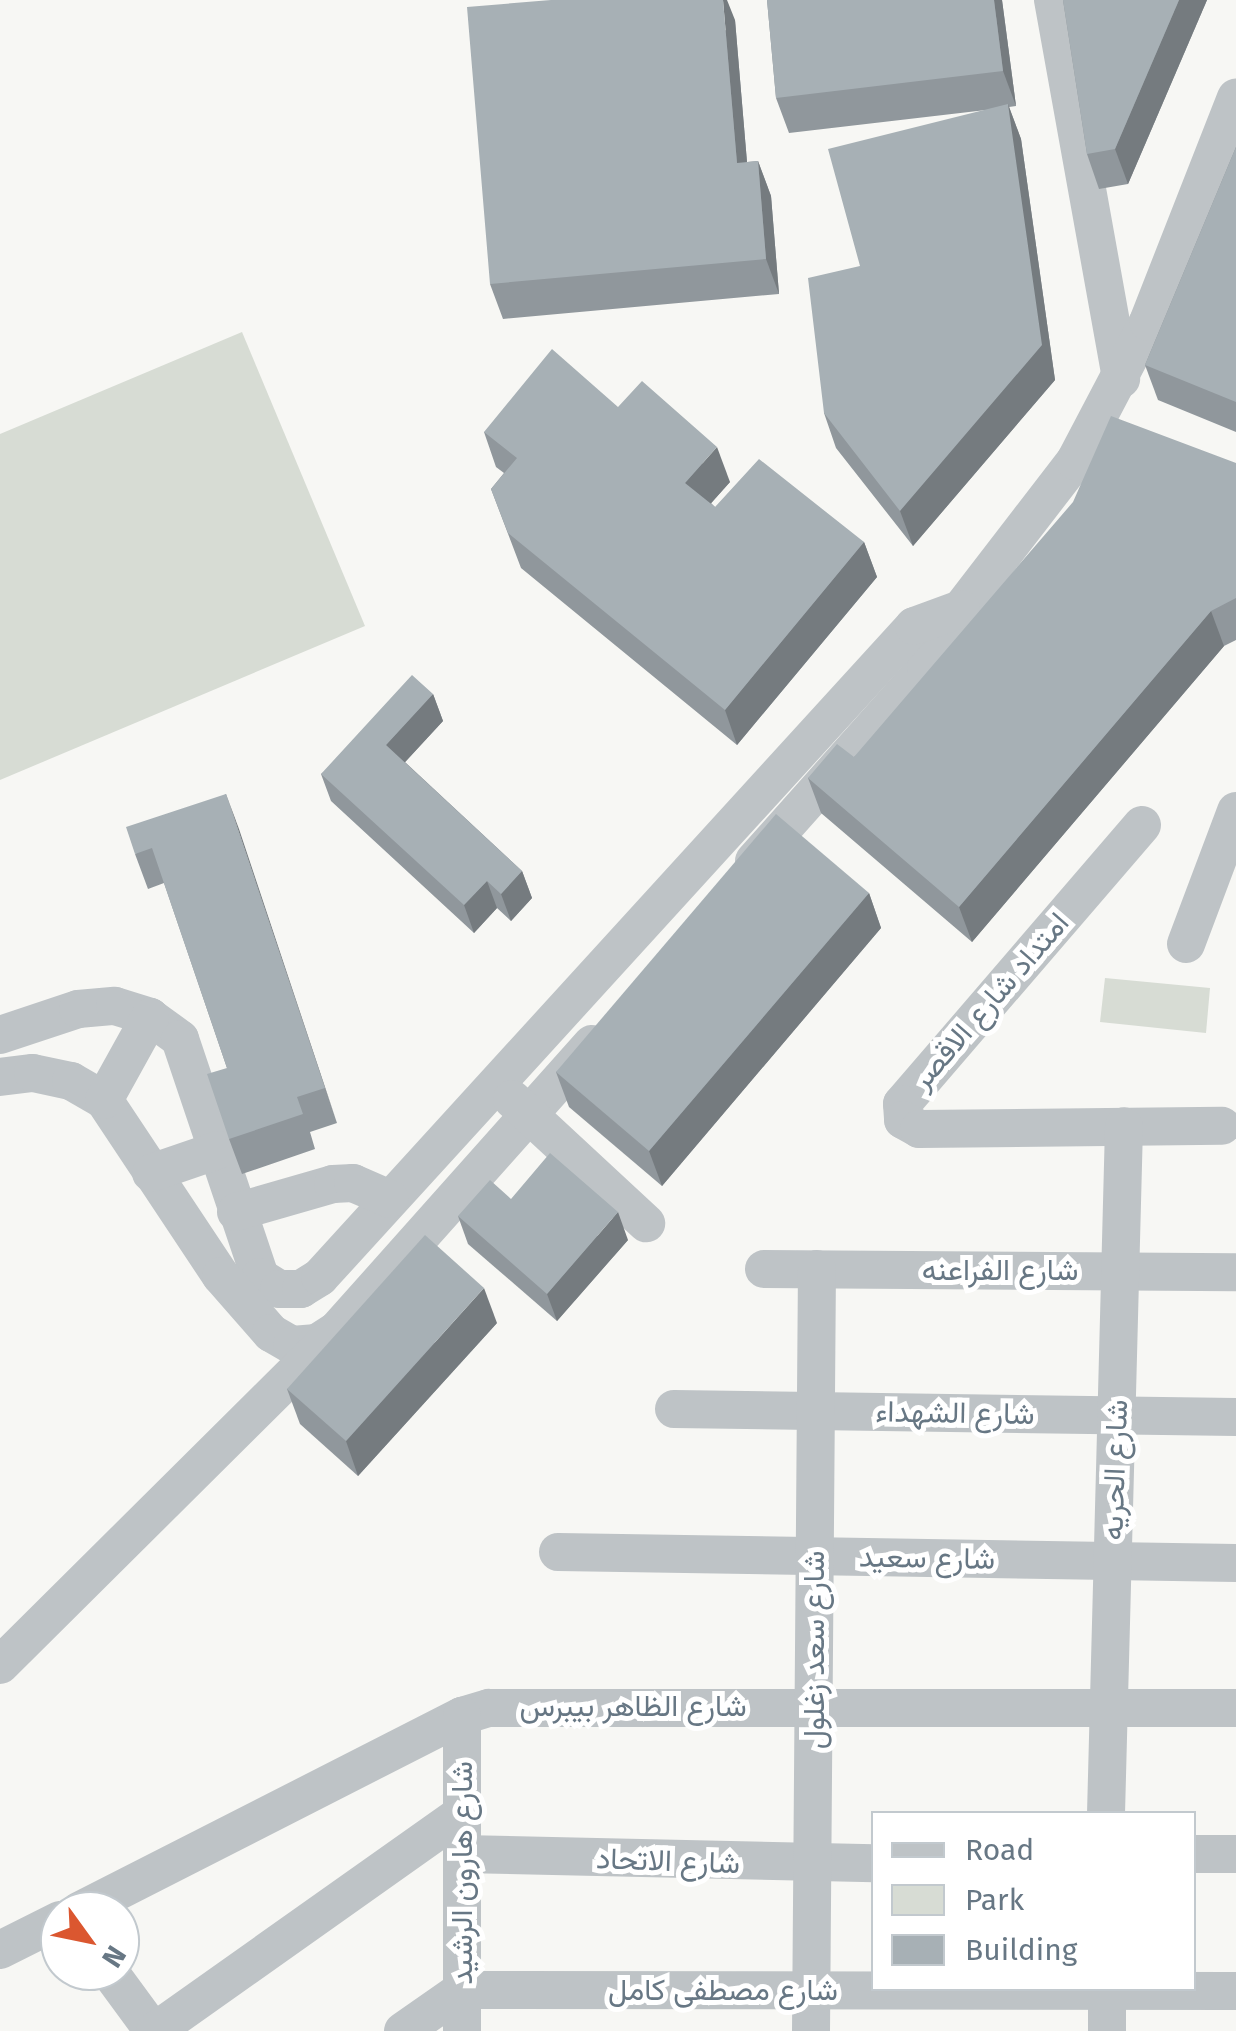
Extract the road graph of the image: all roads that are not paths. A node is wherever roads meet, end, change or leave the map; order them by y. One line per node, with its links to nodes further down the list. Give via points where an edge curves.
1 (1054, 0): 3 (street)
2 (1236, 98): 3 (street)
3 (1121, 379): 4 (street, via 1076,460)
4 (961, 609): 7 (street, via 926,668); 13 (street, via 914,626)
5 (1236, 811): 8 (street)
6 (1142, 825): 16 (street, امتداد شارع الاقصر, via 902,1104 903,1120 919,1129)
7 (728, 892)
8 (1186, 944)
9 (622, 1011): 15 (street)
10 (150, 1016): 11 (street, via 115,1006 78,1009); 14 (street); 18 (street, via 180,1039)
11 (0, 1034)
12 (0, 1077): 14 (street, via 34,1073 71,1081)
13 (496, 1084): 15 (street); 20 (street)
14 (104, 1100): 19 (street)
15 (529, 1115): 22 (street); 28 (street)
16 (1124, 1126): 17 (street, امتداد شارع الاقصر); 25 (street, شارع الحريه)
17 (1222, 1126)
18 (218, 1150): 19 (street); 21 (street)
19 (152, 1173): 29 (street, via 221,1276)
20 (390, 1199): 21 (street, via 353,1183 333,1184); 27 (street, via 320,1277 301,1289)
21 (236, 1212): 27 (street, via 260,1277)
22 (646, 1223)
23 (764, 1269): 24 (street, شارع الفراعنه)
24 (817, 1269): 25 (street, شارع الفراعنه); 31 (street, شارع سعد زغلول)
25 (1120, 1271): 26 (street, شارع الفراعنه); 32 (street, شارع الحريه)
26 (1236, 1272)
27 (279, 1289): 29 (street)
28 (337, 1330): 29 (street, via 317,1344 292,1344); 38 (street)
29 (271, 1333)
30 (674, 1410): 31 (street, شارع الشهداء)
31 (816, 1412): 32 (street, شارع الشهداء); 35 (street, شارع سعد زغلول)
32 (1116, 1416): 33 (street, شارع الشهداء); 36 (street, شارع الحريه)
33 (1236, 1417)
34 (558, 1552): 35 (street, شارع سعيد)
35 (814, 1556): 36 (street, شارع سعيد); 39 (street, شارع سعد زغلول)
36 (1112, 1561): 37 (street, شارع سعيد); 40 (street, شارع الحريه)
37 (1236, 1563)
38 (0, 1665)
39 (814, 1705): 40 (street, شارع الظاهر بيبرس); 42 (street, شارع الظاهر بيبرس, via 526,1704); 49 (street, شارع سعد زغلول)
40 (1109, 1707): 41 (street, شارع الظاهر بيبرس); 43 (street, شارع الحريه)
41 (1236, 1708)
42 (462, 1716): 44 (street, شارع هارون الرشيد); 50 (street, شارع الظاهر بيبرس)
43 (1106, 1811)
44 (459, 1816): 45 (street, شارع هارون الرشيد); 60 (street)
45 (462, 1854): 49 (street, شارع الاتحاد); 53 (street, شارع هارون الرشيد)
46 (1196, 1854): 47 (street)
47 (1236, 1854)
48 (871, 1863): 49 (street, شارع الاتحاد)
49 (812, 1865): 54 (street, شارع سعد زغلول)
50 (117, 1891)
51 (40, 1930): 52 (street)
52 (0, 1950)
53 (462, 1990): 54 (street, شارع مصطفى كامل); 61 (street); 62 (street, شارع هارون الرشيد)
54 (811, 1990): 55 (street, شارع مصطفى كامل); 63 (street, شارع سعد زغلول)
55 (871, 1990)
56 (124, 1991): 60 (street)
57 (1107, 1991): 64 (street)
58 (1196, 1991): 59 (street, شارع مصطفى كامل)
59 (1236, 1991)
60 (154, 2031)
61 (404, 2031)
62 (462, 2031)
63 (811, 2031)
64 (1107, 2031)

